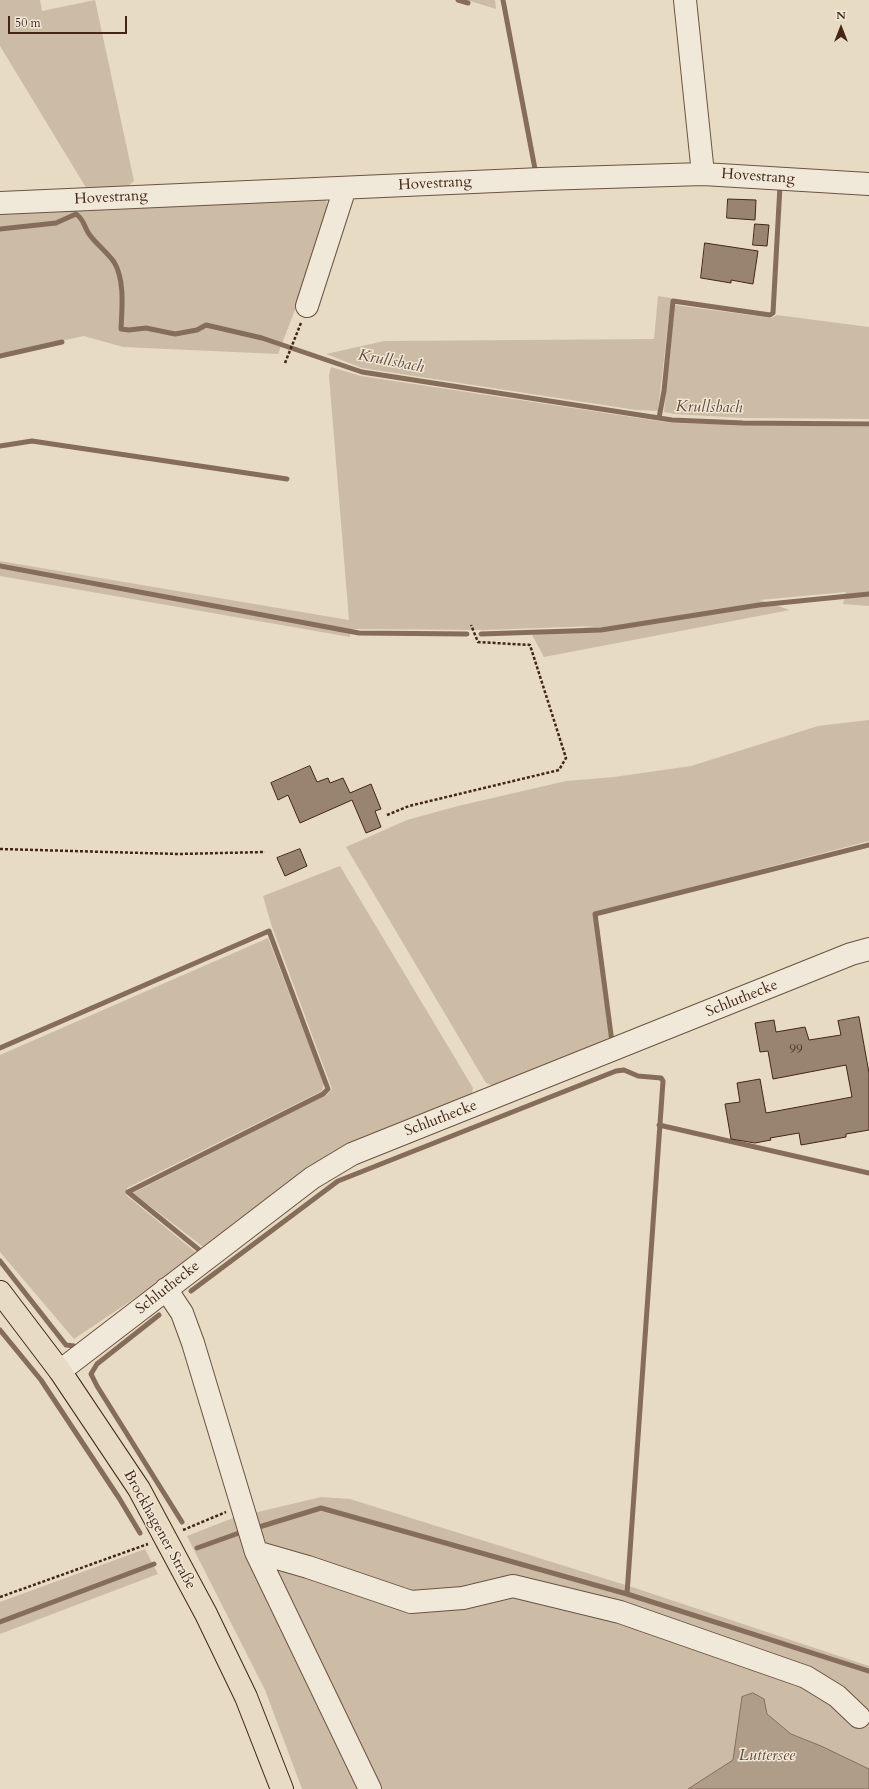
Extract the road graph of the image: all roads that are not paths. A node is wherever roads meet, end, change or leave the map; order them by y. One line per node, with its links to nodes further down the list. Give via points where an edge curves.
1 (685, 0): 2 (street)
2 (703, 174): 3 (street, Hovestrang); 4 (street, Hovestrang)
3 (869, 184)
4 (345, 188): 5 (street, Hovestrang); 6 (street)
5 (0, 203)
6 (307, 306)
7 (869, 949): 8 (street, Schluthecke, via 352,1154 312,1178)
8 (166, 1289): 10 (street, Schluthecke); 11 (street, via 182,1313 193,1343)
9 (0, 1292): 10 (main road, Brockhagener Straße)
10 (60, 1371): 13 (main road, Brockhagener Straße, via 139,1489 166,1538 246,1697)
11 (256, 1552): 12 (street, via 410,1602 463,1598 513,1586 620,1612 806,1677 836,1696); 14 (street)
12 (859, 1718)
13 (282, 1789)
14 (370, 1789)

